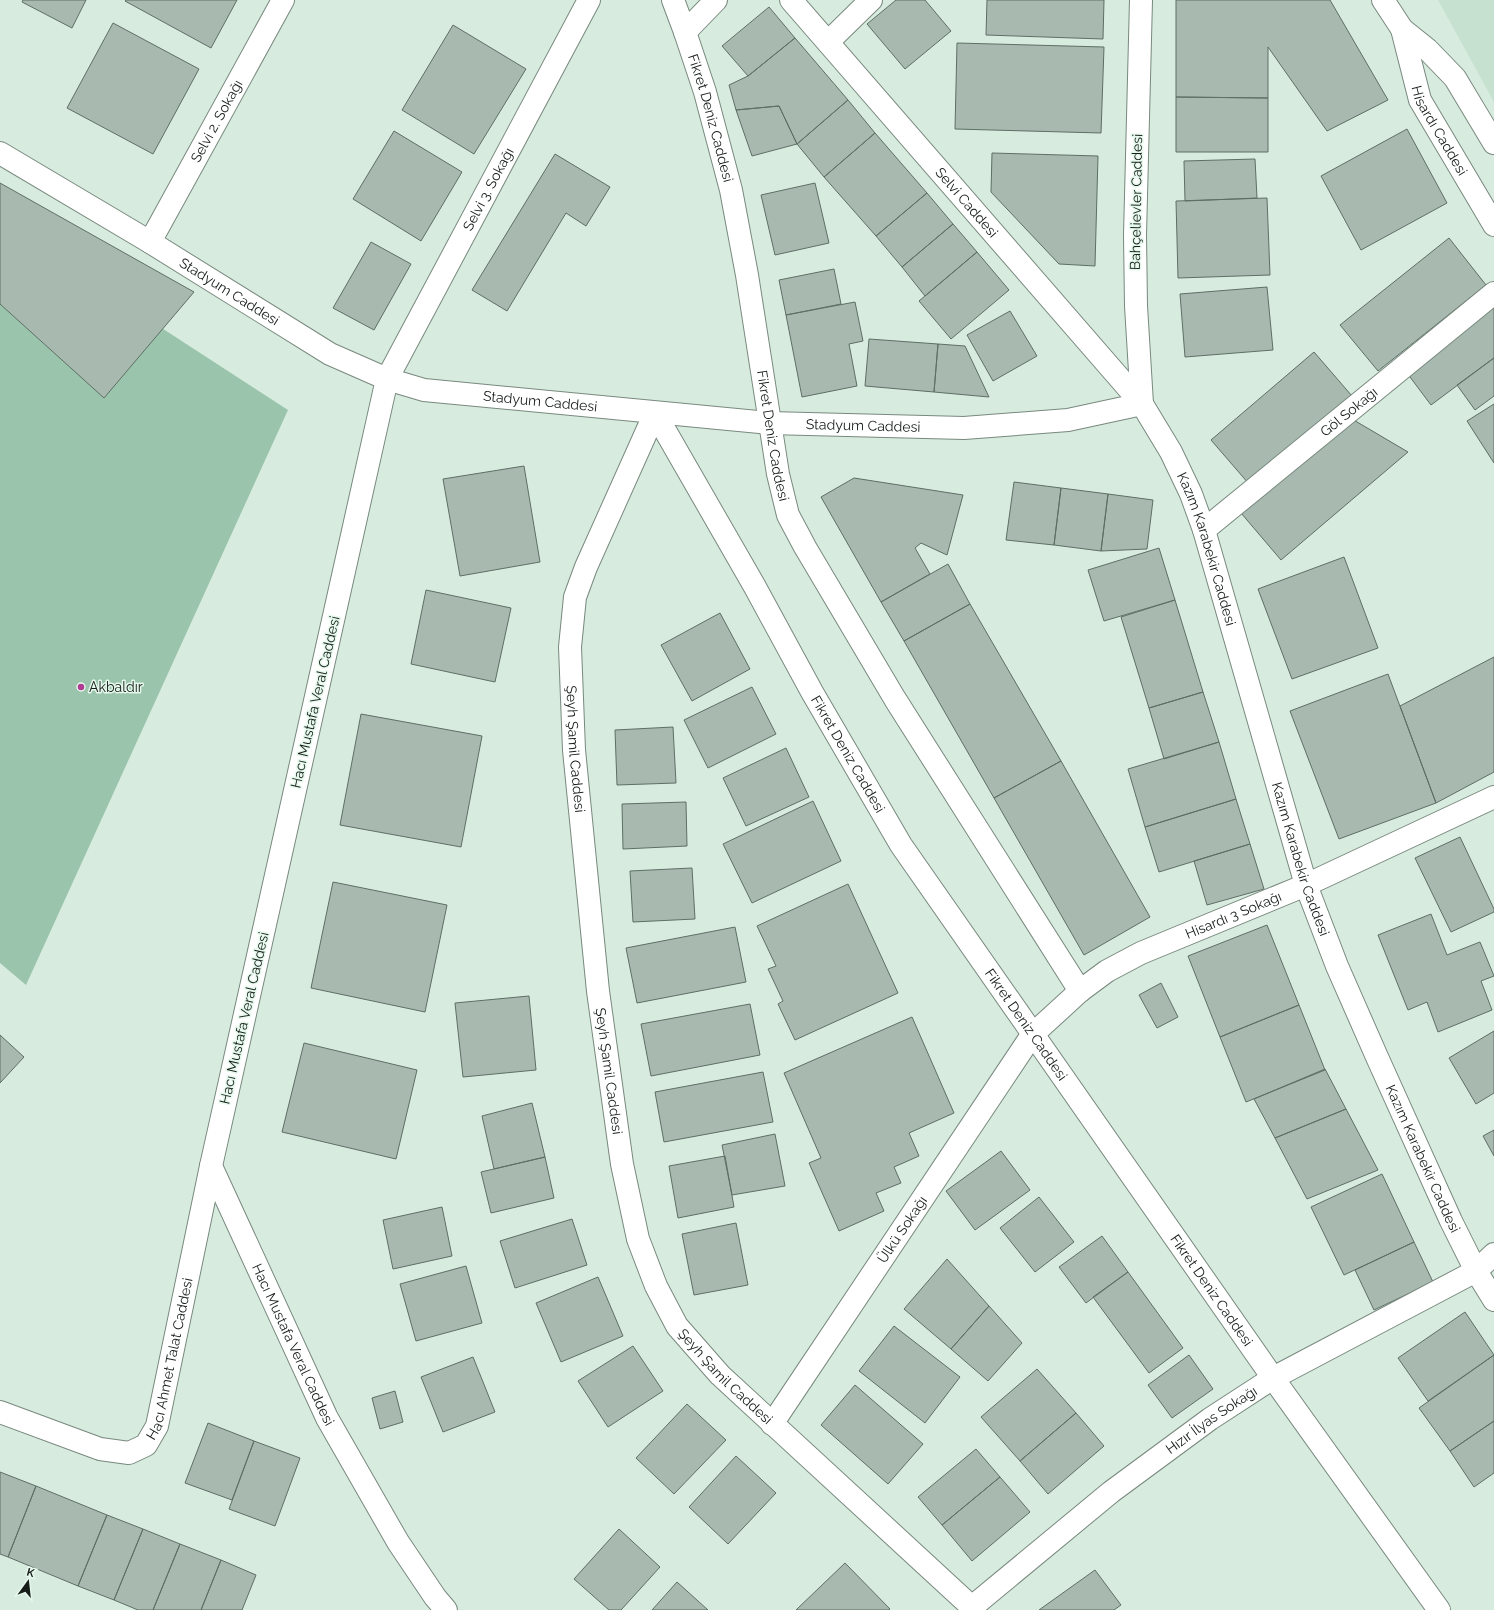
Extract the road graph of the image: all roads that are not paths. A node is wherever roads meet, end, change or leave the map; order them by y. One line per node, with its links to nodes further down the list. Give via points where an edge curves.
1 (283, 0): 15 (street, Selvi 2. Sokağı)
2 (589, 0): 17 (street, Selvi 3. Sokağı)
3 (673, 0): 10 (street, Fikret Deniz Caddesi)
4 (716, 0): 10 (street)
5 (791, 0): 11 (street, Selvi Caddesi)
6 (871, 0): 11 (street)
7 (1141, 0): 18 (street, Bahçelievler Caddesi, via 1135,236)
8 (1383, 0): 9 (street, Hisardı Caddesi)
9 (1402, 29): 12 (street, Hisardı Caddesi, via 1455,78); 14 (street, Hisardı Caddesi, via 1420,100)
10 (685, 32): 20 (street, Fikret Deniz Caddesi, via 705,92 731,190 747,275)
11 (828, 42): 18 (street, Selvi Caddesi)
12 (1494, 143)
13 (0, 153): 15 (street, Stadyum Caddesi)
14 (1494, 225)
15 (150, 242): 17 (street, Stadyum Caddesi, via 330,354)
16 (1494, 293): 21 (street, Göl Sokağı)
17 (387, 379): 19 (street, Stadyum Caddesi, via 424,390); 26 (street, Hacı Mustafa Veral Caddesi)
18 (1142, 404): 20 (street, Stadyum Caddesi, via 1068,420 964,428); 21 (street, Kazım Karabekir Caddesi, via 1171,452 1191,494)
19 (656, 412): 20 (street, Stadyum Caddesi); 25 (street, Fikret Deniz Caddesi, via 812,692 901,845); 32 (street, Şeyh Şamil Caddesi, via 575,597 570,647 574,750 598,991 622,1164 638,1239 656,1286 677,1326 720,1375)
20 (769, 423): 24 (street, Fikret Deniz Caddesi, via 788,515 805,547 896,699)
21 (1204, 530): 23 (street, Kazım Karabekir Caddesi)
22 (1494, 797): 23 (street, Hisardı 3 Sokağı)
23 (1306, 886): 24 (street, Hisardı 3 Sokağı, via 1141,952 1107,971); 28 (street, Kazım Karabekir Caddesi, via 1376,1057)
24 (1080, 991): 25 (street, Hisardı 3 Sokağı)
25 (1032, 1035): 30 (street, Fikret Deniz Caddesi); 32 (street, Ülkü Sokağı)
26 (211, 1166): 31 (street, Hacı Ahmet Talat Caddesi, via 157,1426 146,1445 129,1453 100,1449); 34 (street, Hacı Mustafa Veral Caddesi, via 327,1418 398,1542 435,1598)
27 (1494, 1254): 28 (street, Hızır İlyas Sokağı)
28 (1476, 1271): 29 (street, Kazım Karabekir Caddesi); 30 (street, Hızır İlyas Sokağı)
29 (1494, 1300)
30 (1273, 1378): 33 (street, Hızır İlyas Sokağı, via 1210,1419 1111,1492); 35 (street, Fikret Deniz Caddesi)
31 (0, 1412)
32 (772, 1424): 33 (street, Şeyh Şamil Caddesi)
33 (973, 1608)
34 (446, 1610)
35 (1439, 1610)

